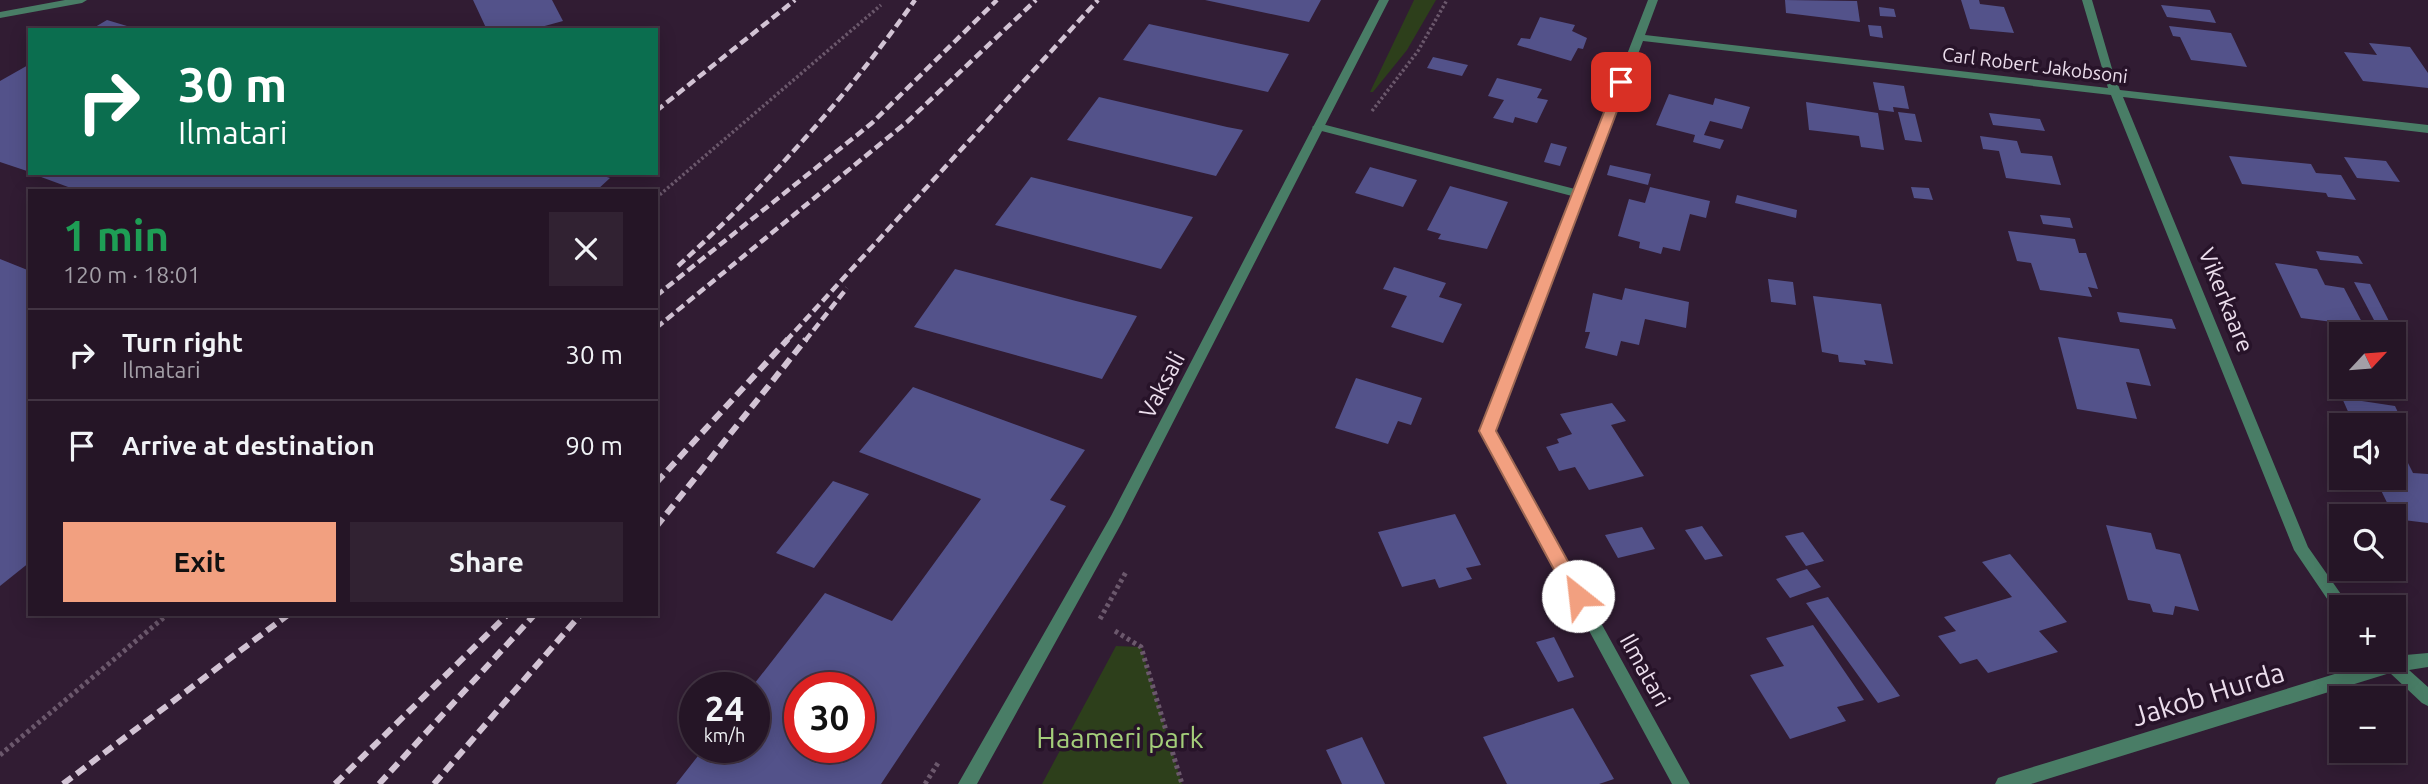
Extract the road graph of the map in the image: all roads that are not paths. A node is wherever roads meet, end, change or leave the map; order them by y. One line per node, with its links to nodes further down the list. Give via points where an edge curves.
1 (82, 0): 5 (street)
2 (1384, 0): 8 (street, Vaksali)
3 (1653, 0): 6 (street, Ilmatari)
4 (2087, 0): 7 (street, Vikerkaare)
5 (0, 15)
6 (1639, 37): 7 (street, Carl Robert Jakobsoni); 10 (street, Ilmatari)
7 (2117, 92): 9 (street, Carl Robert Jakobsoni); 11 (street, Vikerkaare, via 2302,550)
8 (1318, 127): 10 (street); 17 (street, Vaksali, via 1123,508)
9 (2428, 129)
10 (1578, 194): 18 (street, Ilmatari, via 1488,431)
11 (2334, 595)
12 (2428, 660): 13 (street, Jakob Hurda)
13 (2406, 662)
14 (2360, 672): 19 (street, Jakob Hurda)
15 (2399, 672): 16 (street)
16 (2428, 698)
17 (967, 784)
18 (1681, 784)
19 (2004, 784)

